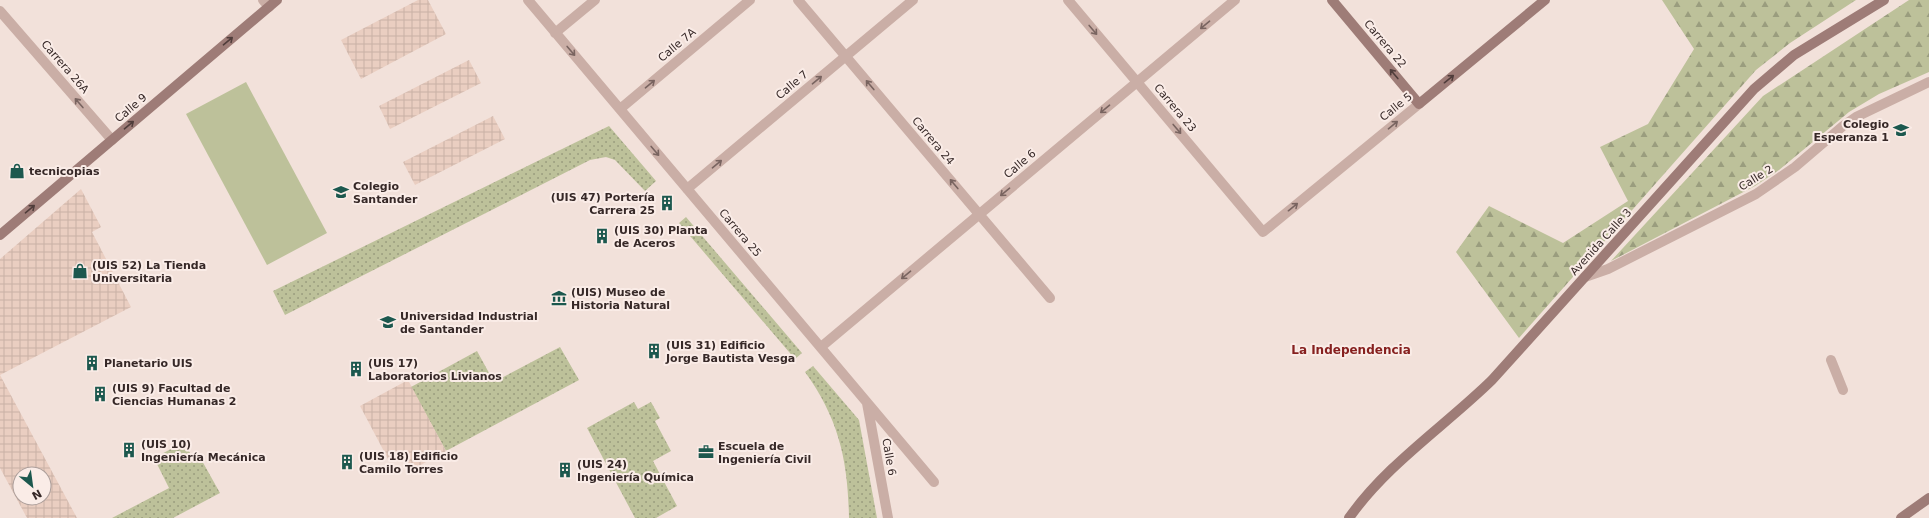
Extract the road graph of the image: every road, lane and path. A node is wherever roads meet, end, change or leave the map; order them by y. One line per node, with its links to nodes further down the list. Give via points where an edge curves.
1 (528, 0): 13 (street, Carrera 25)
2 (595, 0): 13 (street)
3 (750, 0): 18 (street, Calle 7A, one-way to 3)
4 (798, 0): 14 (street, Carrera 24)
5 (912, 0): 14 (street, Calle 7)
6 (1068, 0): 15 (street, Carrera 23, one-way to 15)
7 (1235, 0): 15 (street, Calle 6, one-way to 15)
8 (1332, 0): 17 (street, Carrera 22, one-way to 8)
9 (1545, 0): 17 (street, Calle 5, one-way to 9)
10 (1884, 0): 24 (street, Avenida Calle 3, via 1794,55 1754,89)
11 (270, 2): 19 (street, Calle 9, one-way to 11)
12 (0, 11): 19 (street, Carrera 26A, one-way to 12)
13 (555, 33): 18 (street, Carrera 25, one-way to 18)
14 (846, 56): 20 (street, Calle 7, one-way to 14); 21 (street, Carrera 24, one-way to 14)
15 (1137, 82): 21 (street, Calle 6, one-way to 21); 22 (street, Carrera 23, one-way to 22)
16 (1929, 82): 24 (street, Calle 2, via 1856,117 1795,167 1756,194 1608,269)
17 (1419, 104): 22 (street, Calle 5, one-way to 17)
18 (620, 109): 20 (street, Carrera 25, one-way to 20)
19 (112, 140): 23 (street, Calle 9, one-way to 19)
20 (687, 189): 26 (street, Carrera 25)
21 (979, 214): 25 (street, Carrera 24); 26 (street, Calle 6, one-way to 26)
22 (1263, 232)
23 (0, 235)
24 (1585, 278): 33 (street, Avenida Calle 3, via 1492,380 1394,467)
25 (1050, 298)
26 (821, 347): 29 (street, Carrera 25)
27 (1831, 360): 28 (street)
28 (1843, 390)
29 (866, 401): 30 (street, Carrera 25); 32 (street, Calle 6)
30 (934, 482)
31 (1929, 498): 34 (street)
32 (888, 518)
33 (1349, 518)
34 (1901, 518)

